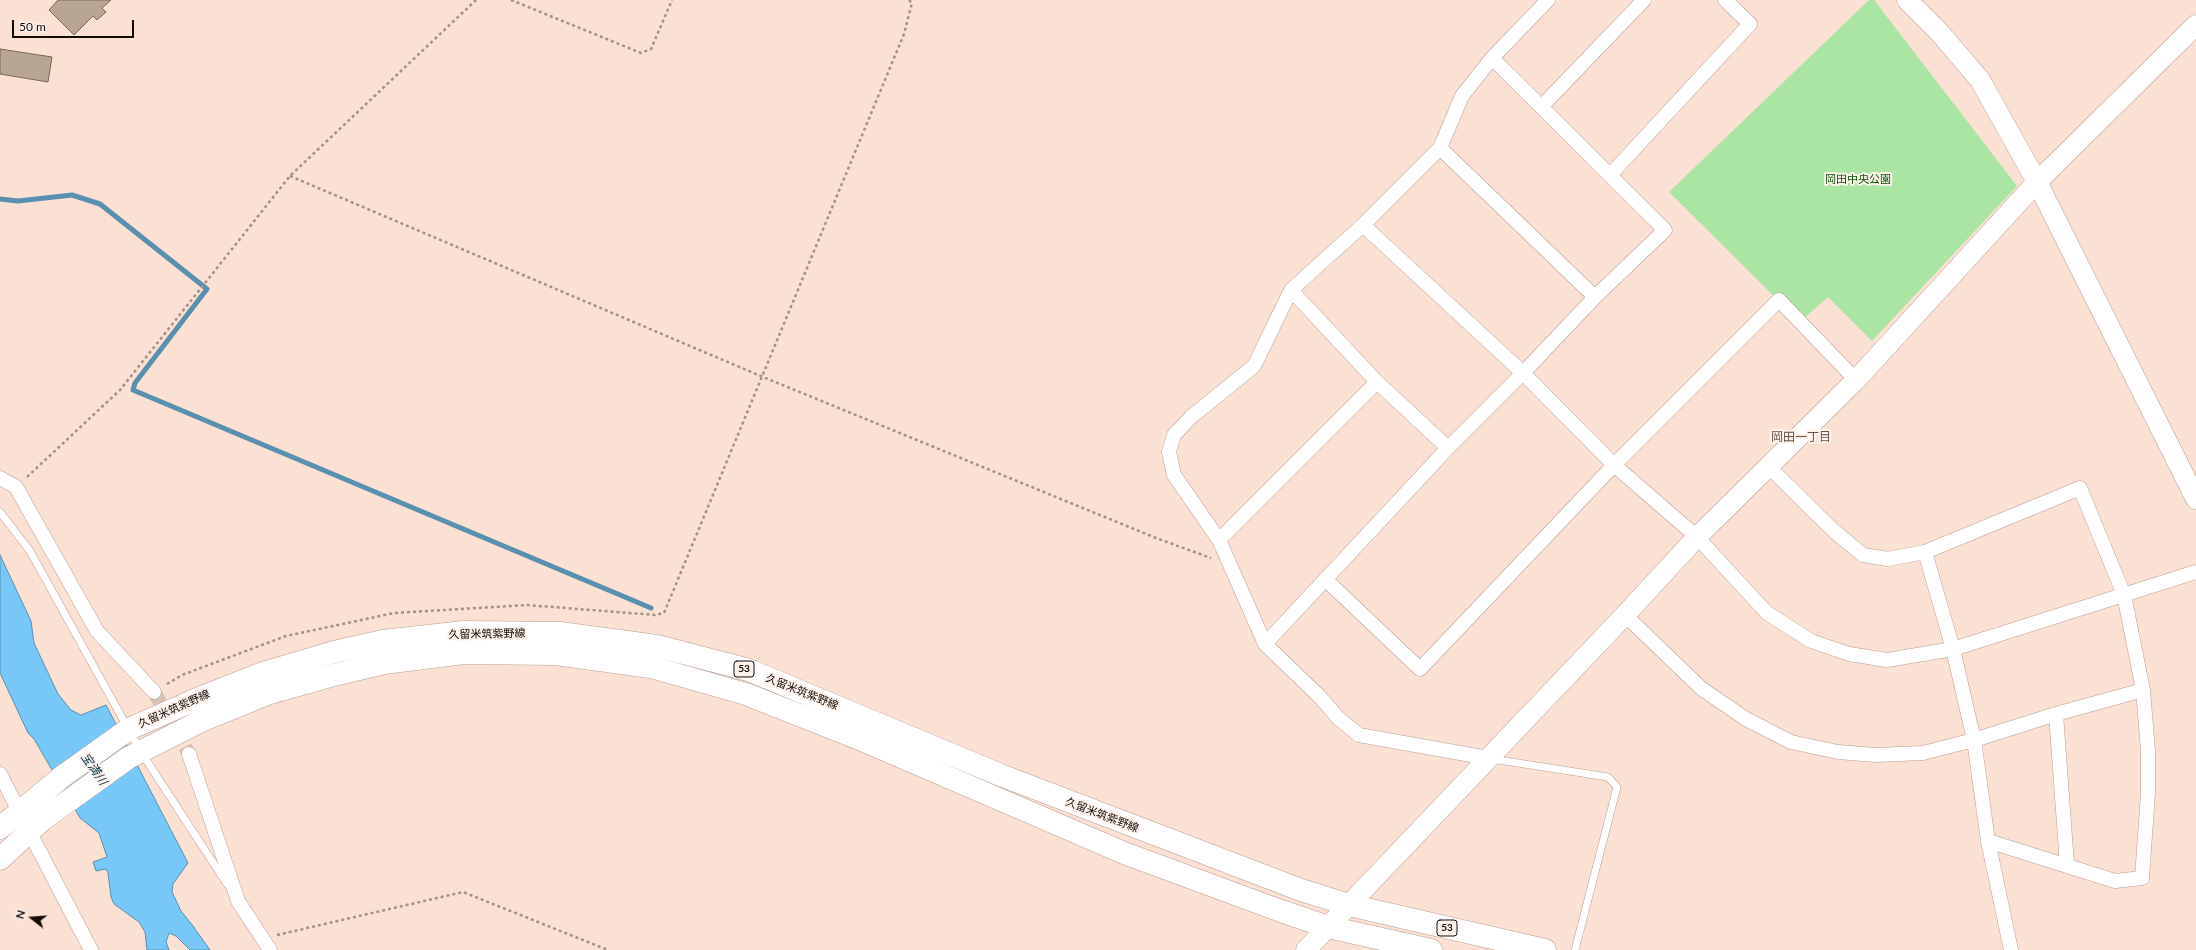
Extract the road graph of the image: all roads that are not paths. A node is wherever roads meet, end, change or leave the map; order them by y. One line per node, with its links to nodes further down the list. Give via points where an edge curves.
1 (1548, 0): 6 (street)
2 (1644, 0): 7 (street)
3 (1725, 0): 9 (street, via 1750,24)
4 (1907, 0): 10 (street, via 1940,33 1980,80)
5 (2196, 25): 10 (street)
6 (1492, 58): 7 (street); 8 (street, via 1462,96)
7 (1541, 107): 9 (street)
8 (1440, 148): 11 (street); 13 (street)
9 (1610, 175): 13 (street, via 1665,230)
10 (2037, 182): 15 (street); 21 (street)
11 (1363, 225): 12 (street); 14 (street)
12 (1292, 290): 16 (street); 24 (street, via 1254,366 1191,417 1174,435 1169,452 1174,475)
13 (1595, 297): 14 (street)
14 (1523, 373): 17 (street); 18 (street)
15 (1856, 380): 18 (street, via 1778,300); 19 (street)
16 (1377, 382): 17 (street); 24 (street)
17 (1448, 448): 27 (street)
18 (1614, 465): 23 (street); 27 (street, via 1420,669)
19 (1769, 467): 23 (street); 25 (street, via 1834,531 1863,555 1888,558)
20 (0, 478): 33 (street, via 16,487 97,631)
21 (2196, 499)
22 (0, 512): 35 (lane, via 30,551)
23 (1697, 537): 29 (street); 31 (street, via 1767,613 1811,641 1849,654 1886,660)
24 (1219, 540): 30 (street)
25 (1925, 552): 28 (street, via 2080,488); 31 (street)
26 (2196, 572): 28 (street)
27 (1325, 579): 30 (street)
28 (2124, 595): 31 (street); 32 (street)
29 (1625, 615): 36 (street, via 1702,690 1746,719 1791,742 1838,752 1875,755 1923,753); 39 (street)
30 (1265, 644): 39 (street, via 1338,718 1359,735)
31 (1953, 649): 36 (street)
32 (2143, 690): 34 (street); 46 (street, via 2148,751 2148,793 2142,878 2115,881)
33 (154, 692)
34 (2056, 714): 36 (street); 46 (street)
35 (123, 733): 38 (lane); 41 (main road, 久留米筑紫野線 / 53); 48 (main road, 久留米筑紫野線 / 53, via 197,699 263,673 383,641 464,632 560,633 657,646 749,670 1002,776 1301,890)
36 (1974, 740): 44 (street)
37 (189, 754): 47 (street)
38 (134, 755): 42 (main road, 久留米筑紫野線 / 53); 47 (lane); 49 (main road, 久留米筑紫野線 / 53, via 203,720 267,694 384,663 464,653 556,654 651,667 746,694 862,740 1124,853 1280,912)
39 (1488, 758): 48 (street); 55 (lane, via 1608,777 1617,787)
40 (0, 774): 41 (street)
41 (24, 806): 43 (main road, 久留米筑紫野線 / 53)
42 (35, 825): 45 (main road, 久留米筑紫野線 / 53); 51 (street)
43 (0, 828)
44 (1988, 841): 46 (street); 56 (street)
45 (0, 859)
46 (2067, 865)
47 (238, 901): 50 (street)
48 (1349, 905): 49 (street); 54 (main road, 久留米筑紫野線 / 53)
49 (1328, 927): 52 (street); 53 (main road, 久留米筑紫野線 / 53)
50 (267, 944)
51 (91, 950)
52 (1306, 950)
53 (1431, 950)
54 (1545, 950)
55 (1575, 950)
56 (2011, 950)

